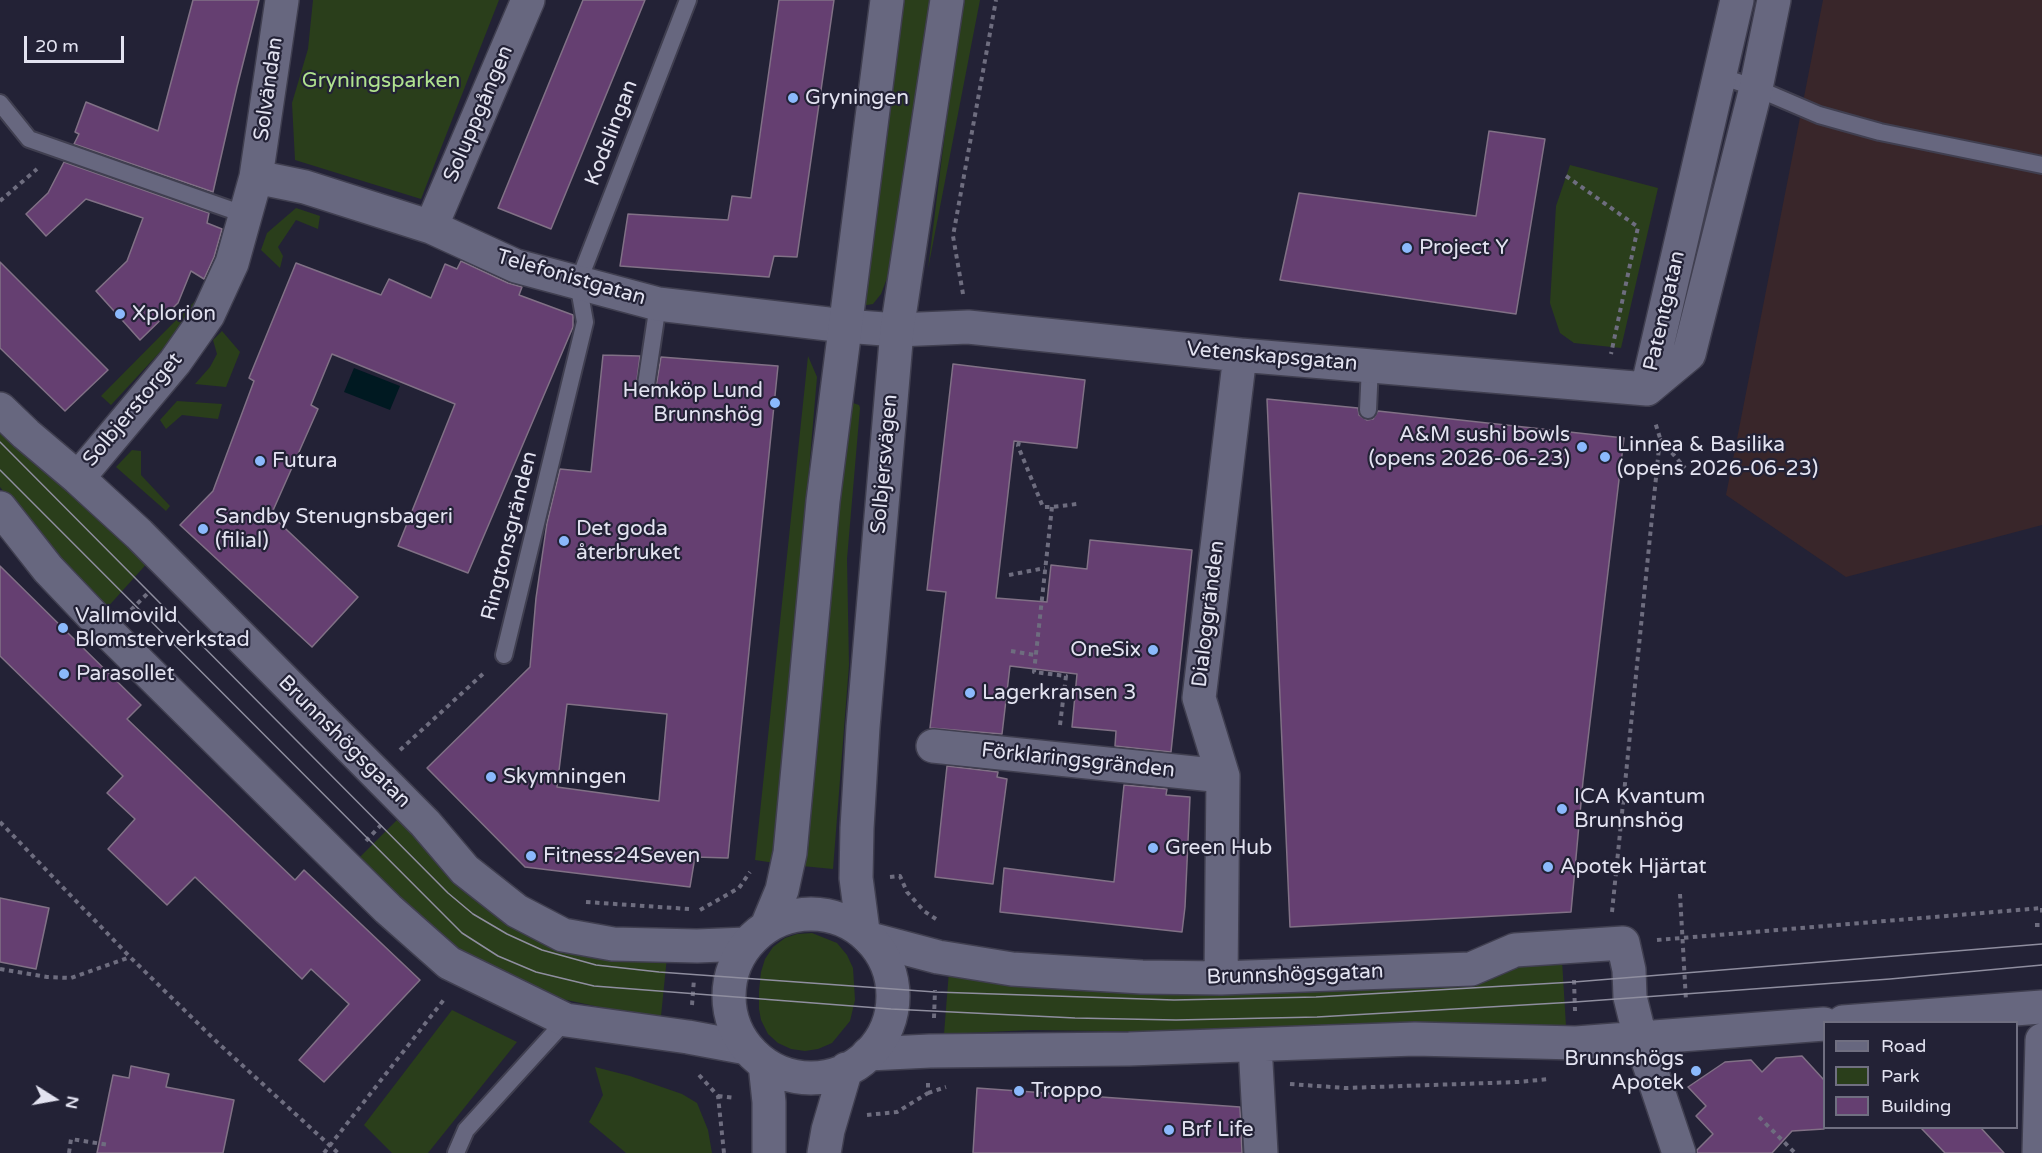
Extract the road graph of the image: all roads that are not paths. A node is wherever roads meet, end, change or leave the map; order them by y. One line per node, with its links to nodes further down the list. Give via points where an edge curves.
1 (282, 0): 12 (street, Solvändan)
2 (528, 0): 14 (street, Soluppgången)
3 (688, 0): 15 (lane, Kodslingan)
4 (887, 0): 17 (street)
5 (947, 0): 18 (street, Solbjersvägen)
6 (1737, 0): 8 (street, Patentgatan)
7 (1774, 0): 9 (street, Patentgatan)
8 (1720, 76): 9 (lane); 22 (street, Patentgatan)
9 (1756, 88): 11 (lane, via 1819,115 1880,132); 22 (street, Patentgatan, via 1689,354)
10 (0, 103): 13 (lane, via 28,139)
11 (2042, 165)
12 (256, 177): 13 (street, Solbjerstorget); 14 (street, Telefonistgatan, via 304,187)
13 (246, 215): 25 (street, Solbjerstorget, via 232,263 208,315 175,362)
14 (431, 227): 15 (street, Telefonistgatan, via 516,266)
15 (578, 282): 16 (street, Telefonistgatan); 27 (lane, Ringtonsgränden, via 585,322)
16 (658, 304): 17 (street, Telefonistgatan); 21 (lane)
17 (845, 326): 18 (street, Telefonistgatan); 30 (street, via 823,501 790,853 782,890)
18 (897, 330): 19 (street, Vetenskapsgatan, via 968,327); 31 (street, Solbjersvägen, via 863,727 856,878)
19 (1240, 355): 20 (street, Vetenskapsgatan); 29 (street, Dialoggränden, via 1199,698)
20 (1370, 366): 22 (street, Vetenskapsgatan); 24 (lane)
21 (646, 385)
22 (1647, 389)
23 (0, 409): 25 (street, Brunnshögsgatan)
24 (1368, 410)
25 (78, 478): 30 (street, Brunnshögsgatan, via 139,534 405,802 465,870 517,911 563,934 613,944 697,946)
26 (0, 508): 34 (street, via 48,569 108,632 388,909 449,963)
27 (504, 655)
28 (933, 746): 29 (street, Förklaringsgränden)
29 (1223, 776): 32 (street, Dialoggränden)
30 (757, 935): 31 (street, via 794,915 816,914 851,923); 40 (street, via 737,960 729,997 734,1023)
31 (867, 935): 32 (street, Brunnshögsgatan, via 938,957 1023,969); 41 (street, Solbjersvägen, via 885,961 892,987 891,1009 883,1034)
32 (1221, 978): 37 (street, Brunnshögsgatan, via 1471,969 1515,950 1623,943)
33 (2042, 1007): 35 (street)
34 (566, 1020): 40 (street, via 688,1037); 42 (lane, via 466,1130)
35 (1868, 1021)
36 (1823, 1024): 37 (street)
37 (1640, 1037): 39 (street, via 1576,1043 1415,1039); 46 (street)
38 (2042, 1040): 47 (street)
39 (1255, 1045): 41 (street, via 930,1051); 45 (street)
40 (756, 1056): 41 (street, via 782,1072 800,1077 819,1077); 43 (street, via 769,1102)
41 (857, 1062): 44 (street, Solbjersvägen, via 834,1111)
42 (456, 1153)
43 (770, 1153)
44 (824, 1153)
45 (1261, 1153)
46 (1678, 1153)
47 (2039, 1153)

